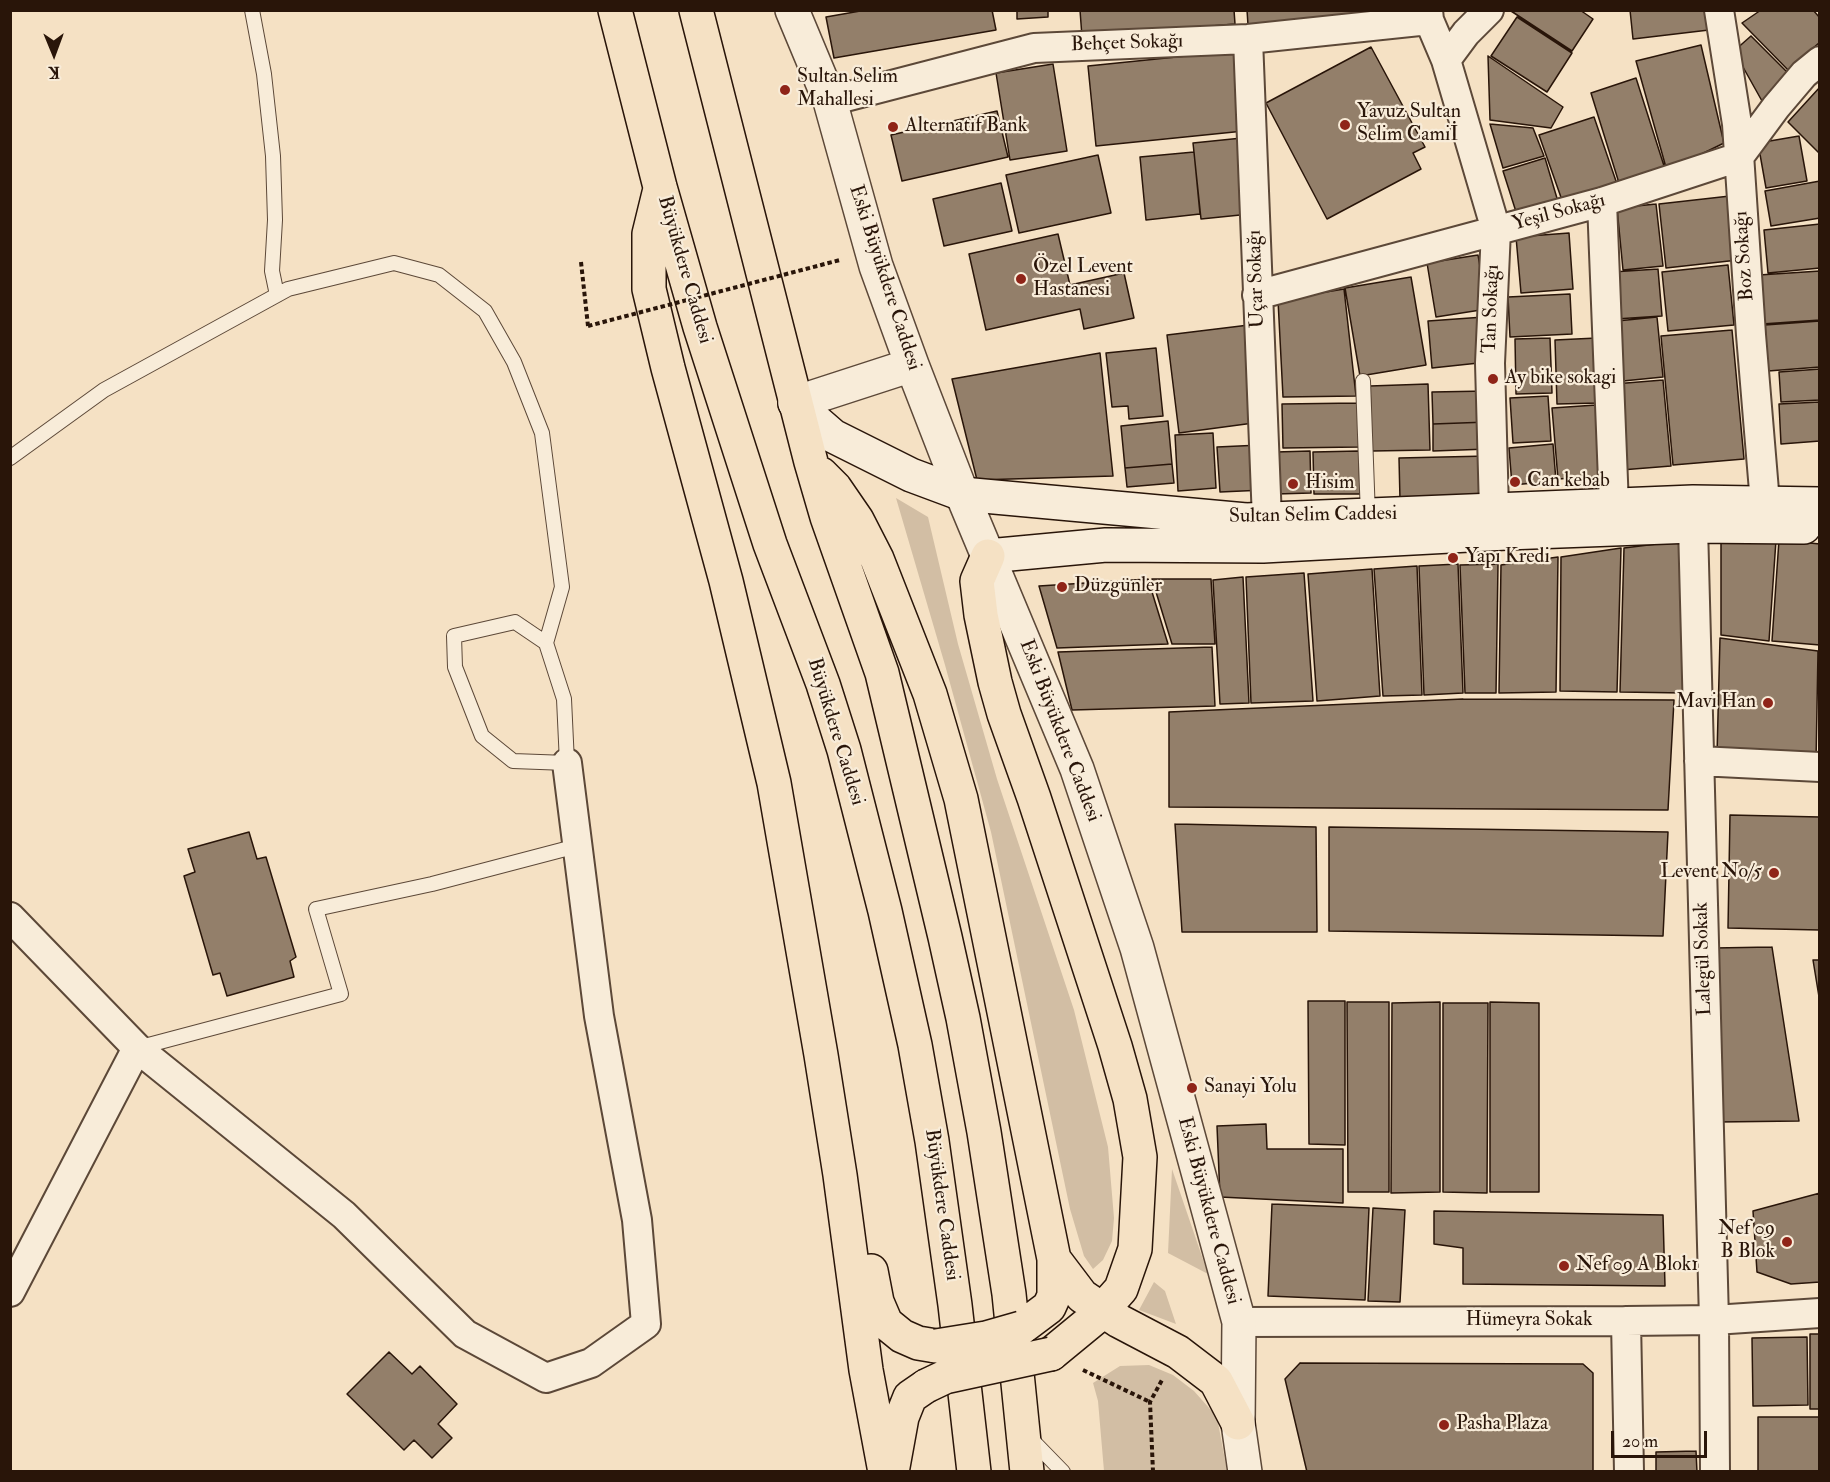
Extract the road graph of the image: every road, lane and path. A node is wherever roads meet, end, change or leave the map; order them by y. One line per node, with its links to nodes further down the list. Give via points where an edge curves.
1 (252, 10): 18 (lane, via 273,156 272,271)
2 (615, 10): 13 (main road, Büyükdere Caddesi)
3 (696, 10): 22 (main road)
4 (792, 10): 11 (main road, Eski Büyükdere Caddesi)
5 (1489, 10): 9 (street)
6 (1719, 10): 12 (street, Boz Sokağı)
7 (1429, 15): 8 (street, Behçet Sokağı); 9 (street, Tan Sokağı)
8 (1248, 39): 11 (street, Behçet Sokağı, via 1034,48); 19 (street, Uçar Sokağı)
9 (1446, 60): 15 (street, Tan Sokağı)
10 (1820, 62): 12 (street, via 1804,74)
11 (830, 101): 20 (main road, Eski Büyükdere Caddesi, via 876,266)
12 (1739, 157): 14 (street, Yeşil Sokağı); 29 (street, Boz Sokağı)
13 (660, 187): 42 (main road, via 649,234 649,289 726,581 774,783); 58 (main road, Büyükdere Caddesi, via 733,433 844,750 887,921 932,1141)
14 (1602, 202): 15 (street, Yeşil Sokağı); 27 (street)
15 (1496, 230): 19 (street, Yeşil Sokağı); 32 (street, Tan Sokağı, via 1490,363)
16 (840, 260): 17 (path, bridge, via 588,326)
17 (581, 262)
18 (277, 295): 23 (lane, via 104,390); 35 (lane, via 394,263 440,275 485,310 514,362 542,434 562,587)
19 (1257, 296): 31 (street, Uçar Sokağı)
20 (912, 365): 22 (main road); 25 (main road, Eski Büyükdere Caddesi)
21 (1363, 381): 30 (lane)
22 (795, 403): 24 (main road); 25 (main road, Sultan Selim Caddesi, via 833,436 912,475)
23 (10, 458)
24 (811, 462): 43 (main road, via 835,489 867,539 930,694 961,799); 55 (main road, via 882,673 963,1018 1009,1294)
25 (962, 494): 31 (main road, Sultan Selim Caddesi); 34 (main road, Eski Büyükdere Caddesi)
26 (1820, 504): 29 (main road, Sultan Selim Caddesi)
27 (1614, 506): 28 (main road, Sultan Selim Caddesi); 32 (main road, Sultan Selim Caddesi)
28 (1693, 514): 29 (main road, Sultan Selim Caddesi); 32 (main road, Sultan Selim Caddesi); 36 (street, Lalegül Sokak)
29 (1765, 515): 33 (main road, Sultan Selim Caddesi)
30 (1368, 516): 31 (main road, Sultan Selim Caddesi); 32 (main road, Sultan Selim Caddesi)
31 (1267, 520)
32 (1495, 522): 34 (main road, Sultan Selim Caddesi, via 1263,546 1106,545)
33 (1820, 527)
34 (988, 556): 45 (main road, via 978,592 1001,703 1115,1046 1140,1157 1135,1249 1121,1289); 49 (main road, Eski Büyükdere Caddesi, via 1077,769 1137,948)
35 (546, 643): 37 (lane, via 564,699); 37 (lane, via 515,622 454,636 455,667 482,736 513,761)
36 (1698, 760): 38 (street); 47 (street, Lalegül Sokak)
37 (567, 763): 39 (street)
38 (1820, 767)
39 (577, 846): 41 (lane, via 316,909 341,994); 41 (street, via 599,1016 637,1220 646,1324 591,1363 546,1378 465,1334 344,1215)
40 (10, 917): 41 (street)
41 (137, 1048): 44 (street)
42 (840, 1175): 43 (main road, bridge, via 848,1214 864,1244 877,1302 886,1323 918,1343 936,1346 1021,1328 1049,1307 1054,1296); 56 (main road, via 866,1370)
43 (1054, 1259): 45 (main road, via 1082,1296)
44 (10, 1292)
45 (1102, 1309): 50 (main road); 51 (main road)
46 (1820, 1313): 47 (street, Hümeyra Sokak)
47 (1714, 1320): 48 (street, Hümeyra Sokak); 64 (street, Lalegül Sokak)
48 (1626, 1321): 49 (street, Hümeyra Sokak); 63 (street)
49 (1239, 1322): 54 (main road, Eski Büyükdere Caddesi)
50 (1153, 1338): 51 (main road, via 1123,1333 1093,1335); 54 (main road, via 1216,1381)
51 (1051, 1354): 53 (path); 57 (main road, bridge, via 945,1377 910,1397 902,1417)
52 (1164, 1377): 53 (path)
53 (1150, 1402): 61 (path)
54 (1238, 1423): 62 (main road, Eski Büyükdere Caddesi)
55 (1024, 1432): 59 (main road); 60 (lane)
56 (885, 1472)
57 (892, 1472)
58 (974, 1472)
59 (1027, 1472)
60 (1064, 1472)
61 (1153, 1472)
62 (1245, 1472)
63 (1629, 1472)
64 (1715, 1472)

